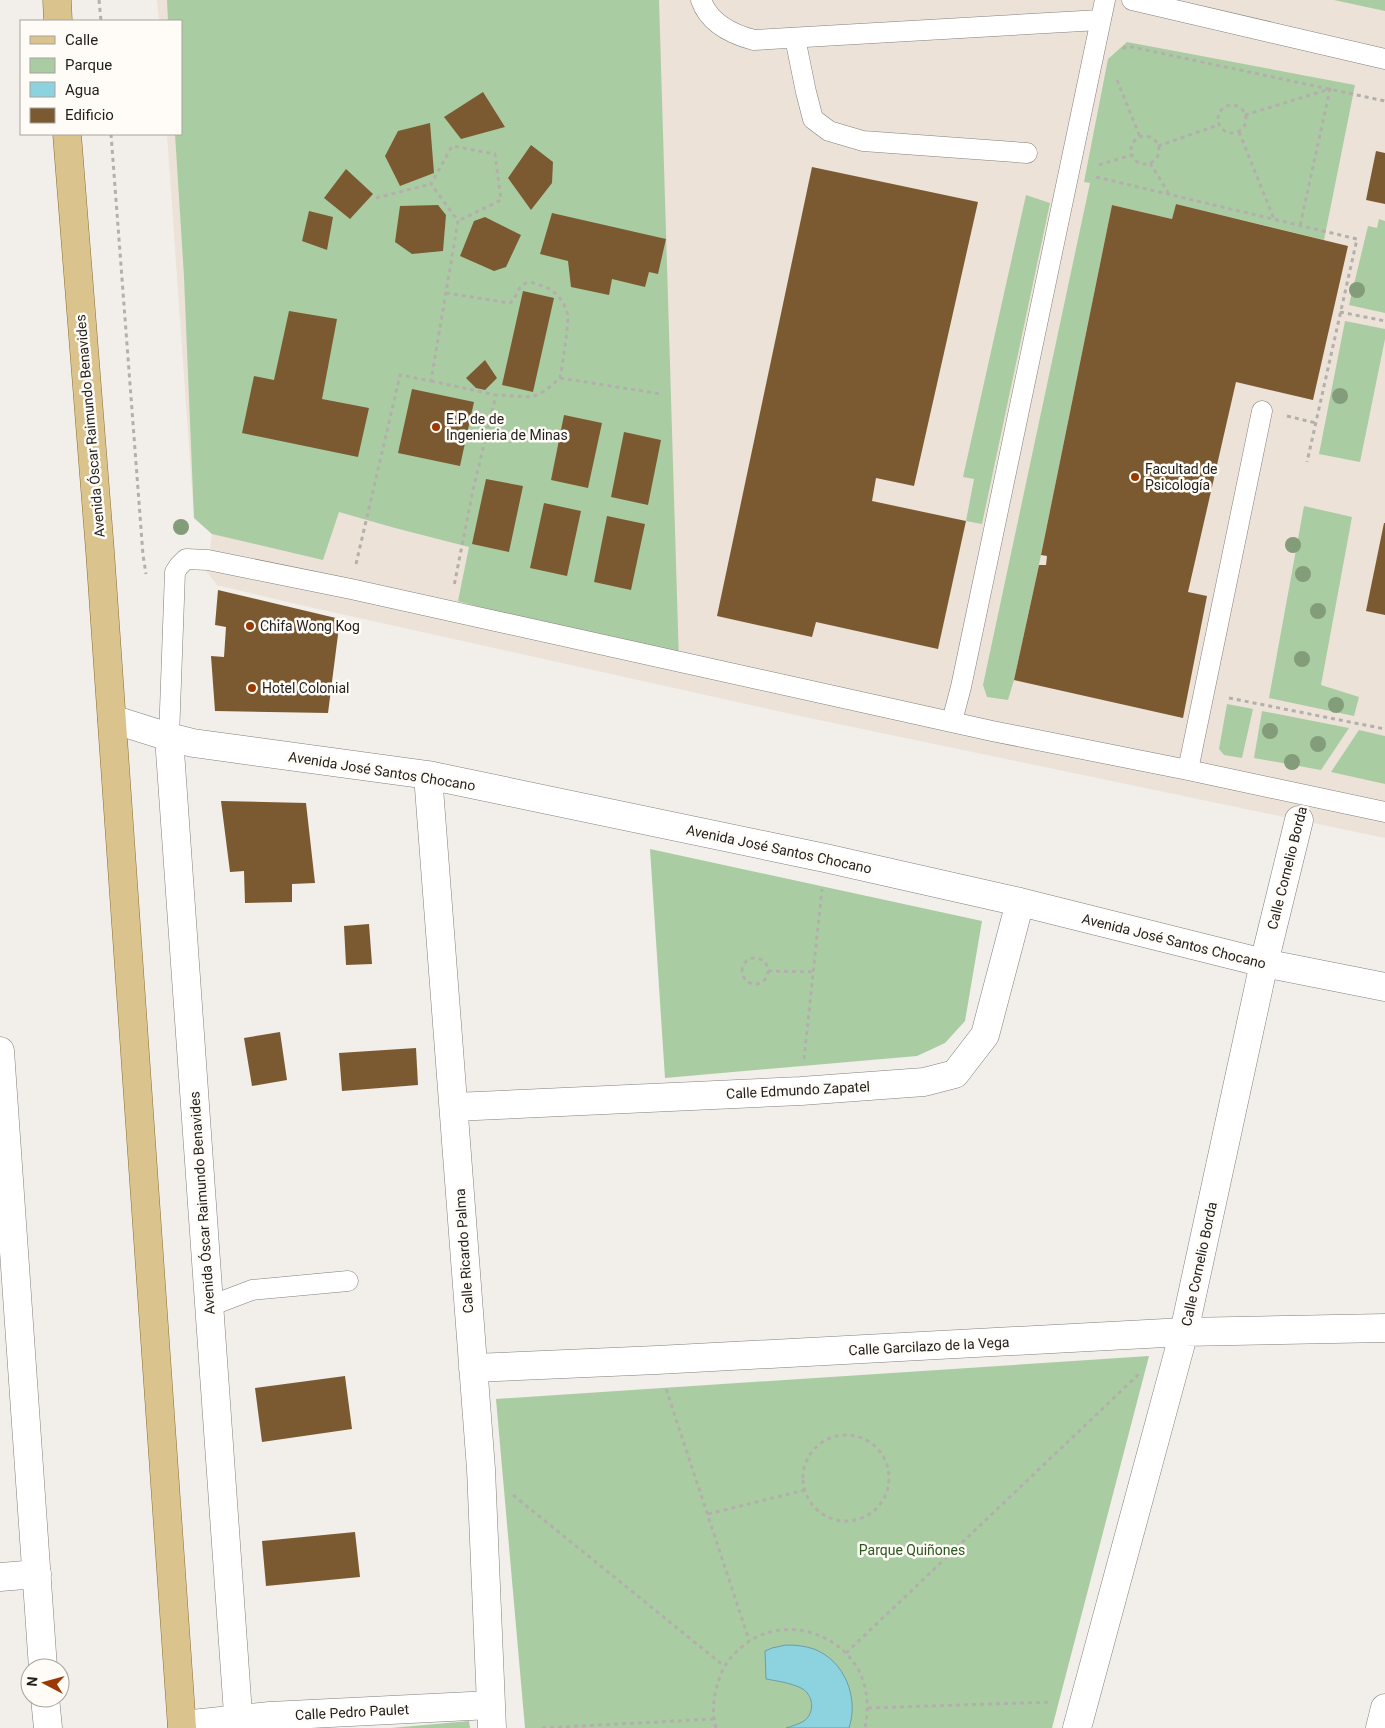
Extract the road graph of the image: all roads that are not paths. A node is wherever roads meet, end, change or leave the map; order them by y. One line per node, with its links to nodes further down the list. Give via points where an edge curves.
1 (56, 0): 5 (main road)
2 (701, 0): 7 (lane, via 717,24 738,36 754,40)
3 (1105, 0): 6 (lane)
4 (1132, 0): 8 (lane)
5 (58, 20)
6 (1100, 20): 7 (lane); 13 (lane)
7 (795, 38): 10 (lane, via 813,119 829,131 863,141)
8 (1385, 60)
9 (67, 135): 12 (main road, Avenida Óscar Raimundo Benavides)
10 (1027, 154)
11 (1262, 411): 15 (lane)
12 (112, 719): 14 (street); 36 (main road, Avenida Óscar Raimundo Benavides)
13 (952, 721): 14 (lane, via 351,589 208,560 186,559 175,572); 15 (lane)
14 (169, 737): 16 (street, Avenida José Santos Chocano); 25 (street, Avenida Óscar Raimundo Benavides)
15 (1188, 770): 17 (lane)
16 (428, 775): 19 (street, Avenida José Santos Chocano); 23 (street, Calle Ricardo Palma)
17 (1302, 808): 18 (lane); 20 (street, Calle Cornelio Borda)
18 (1385, 812)
19 (1020, 902): 20 (street, Avenida José Santos Chocano); 23 (street, Calle Edmundo Zapatel, via 985,1034 955,1074 924,1082 801,1091)
20 (1264, 963): 21 (street, Avenida José Santos Chocano); 27 (street, Calle Cornelio Borda)
21 (1385, 987)
22 (0, 1051): 29 (street)
23 (454, 1108): 28 (street, Calle Ricardo Palma)
24 (348, 1281): 25 (lane, via 252,1290)
25 (210, 1306): 35 (street, Avenida Óscar Raimundo Benavides)
26 (1385, 1328): 27 (street, Calle Garcilazo de la Vega)
27 (1184, 1332): 28 (street, Calle Garcilazo de la Vega); 38 (street, Calle Cornelio Borda)
28 (473, 1368): 34 (street, Calle Ricardo Palma)
29 (37, 1574): 30 (street); 31 (street)
30 (0, 1577)
31 (42, 1658)
32 (47, 1708): 37 (street)
33 (1385, 1708): 39 (street)
34 (492, 1716): 35 (street, Calle Pedro Paulet, via 270,1716)
35 (239, 1724): 36 (street, Calle Pedro Paulet)
36 (182, 1727)
37 (48, 1728)
38 (1076, 1728)
39 (1380, 1728)

